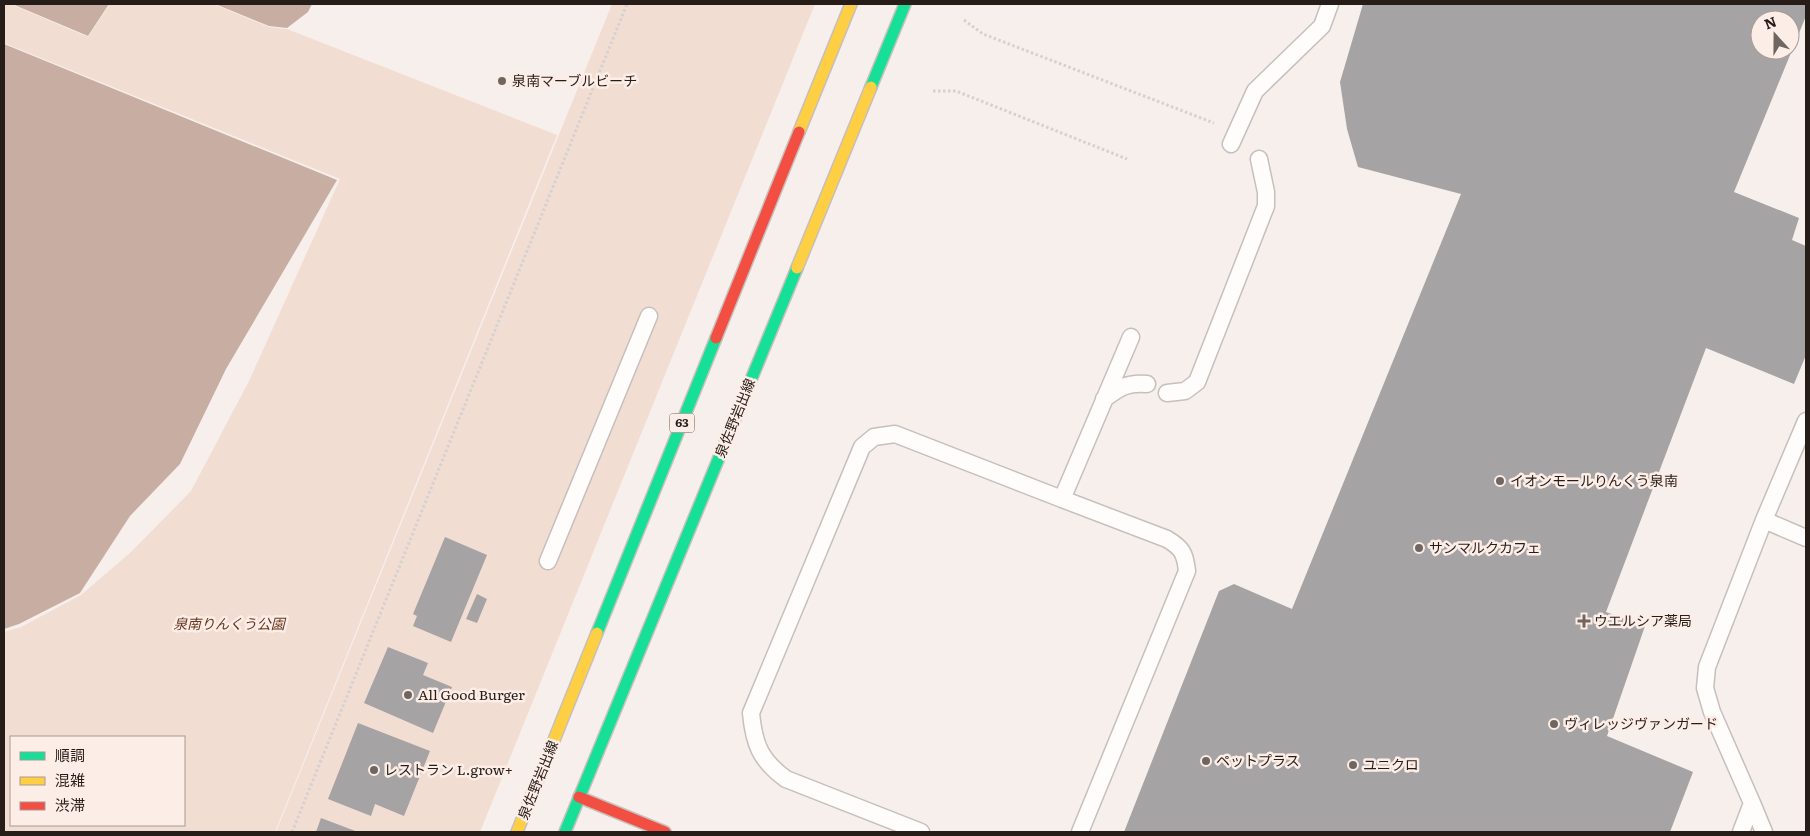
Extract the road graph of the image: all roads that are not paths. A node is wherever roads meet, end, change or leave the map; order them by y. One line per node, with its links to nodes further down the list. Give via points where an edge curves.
1 (851, 4): 18 (main road, 泉佐野岩出線 / 63)
2 (905, 4): 16 (main road, 泉佐野岩出線)
3 (1330, 4): 4 (lane, via 1322,26 1255,91)
4 (1231, 144)
5 (1259, 159): 9 (lane, via 1266,206 1197,382 1185,391)
6 (643, 313): 15 (lane)
7 (1131, 337): 10 (lane)
8 (1147, 384): 10 (lane, via 1135,383 1119,388)
9 (1166, 393)
10 (1104, 399): 12 (lane)
11 (1806, 422): 13 (lane)
12 (1062, 499): 21 (lane, via 895,434 874,437 862,447 751,713 753,731 760,752 772,769 786,779); 22 (lane, via 1167,539 1179,546 1186,558 1188,571)
13 (1764, 520): 14 (lane); 17 (lane, via 1707,667 1705,688 1712,712)
14 (1806, 538)
15 (543, 559)
16 (579, 797): 19 (main road, 泉佐野岩出線); 20 (main road)
17 (1752, 803): 23 (lane); 24 (lane)
18 (517, 832)
19 (565, 832)
20 (665, 832)
21 (920, 832)
22 (1080, 832)
23 (1741, 832)
24 (1764, 832)

